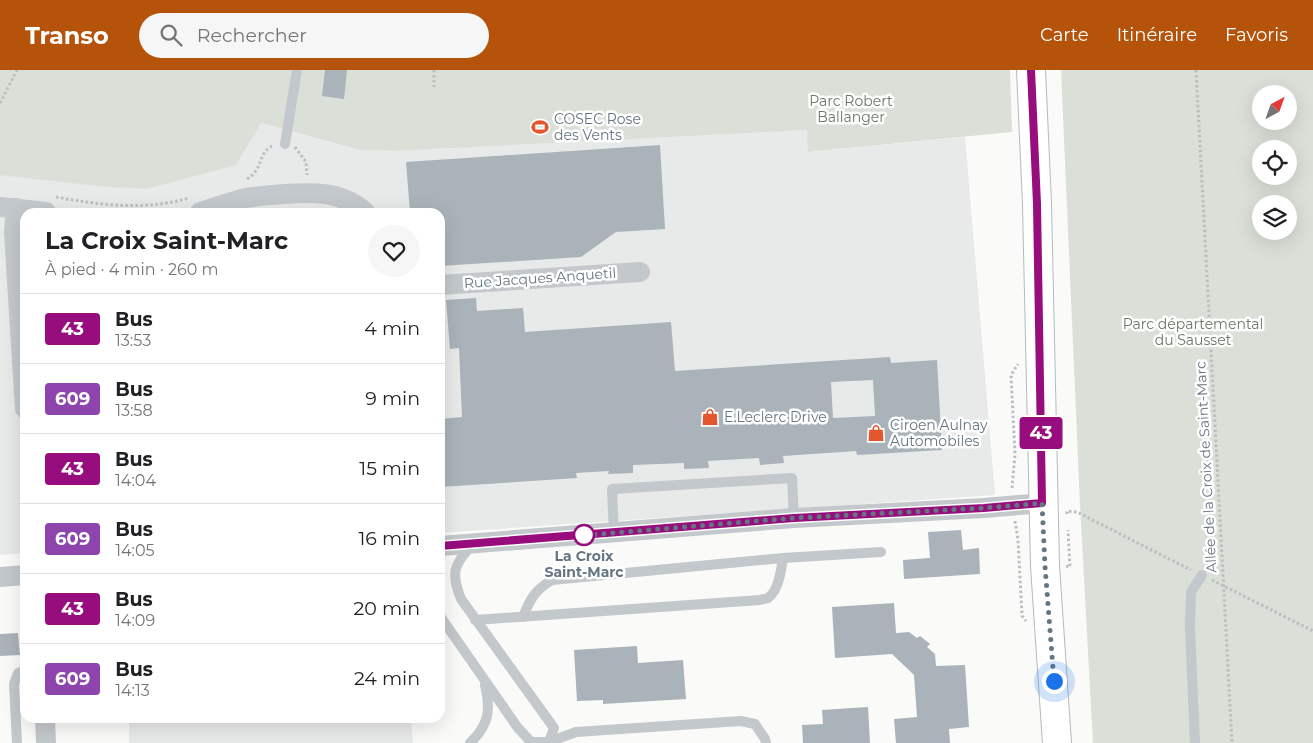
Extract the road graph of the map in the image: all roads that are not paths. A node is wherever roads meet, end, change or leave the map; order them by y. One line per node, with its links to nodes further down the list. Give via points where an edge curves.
1 (298, 70): 3 (lane)
2 (1031, 70): 11 (main road, via 1037,204)
3 (285, 144)
4 (198, 204): 7 (street, via 308,193 333,195)
5 (50, 205): 6 (street)
6 (8, 208): 10 (street, via 14,232)
7 (360, 208)
8 (640, 272): 9 (street, Rue Jacques Anquetil)
9 (445, 284)
10 (20, 329)
11 (1042, 503): 12 (street); 33 (main road)
12 (794, 518): 13 (street); 13 (lane, via 792,478 612,489)
13 (614, 533): 14 (street)
14 (472, 544): 15 (street); 22 (lane, via 459,559 454,573 461,599)
15 (445, 546)
16 (881, 552): 17 (lane)
17 (783, 558): 21 (lane, via 552,580 539,587); 21 (lane, via 775,588 768,598 760,600)
18 (20, 575): 20 (street)
19 (1202, 575): 34 (lane, via 1191,592)
20 (0, 577)
21 (523, 617): 22 (lane)
22 (475, 620): 28 (lane, via 554,728)
23 (445, 623): 25 (lane)
24 (20, 673): 29 (lane, via 14,684)
25 (482, 677): 27 (lane); 31 (lane, via 489,708 480,733)
26 (45, 723): 30 (street)
27 (529, 742): 28 (lane)
28 (549, 742): 32 (lane, via 576,732 742,721 754,724)
29 (17, 743)
30 (46, 743)
31 (470, 743)
32 (766, 743)
33 (1058, 743)
34 (1195, 743)

